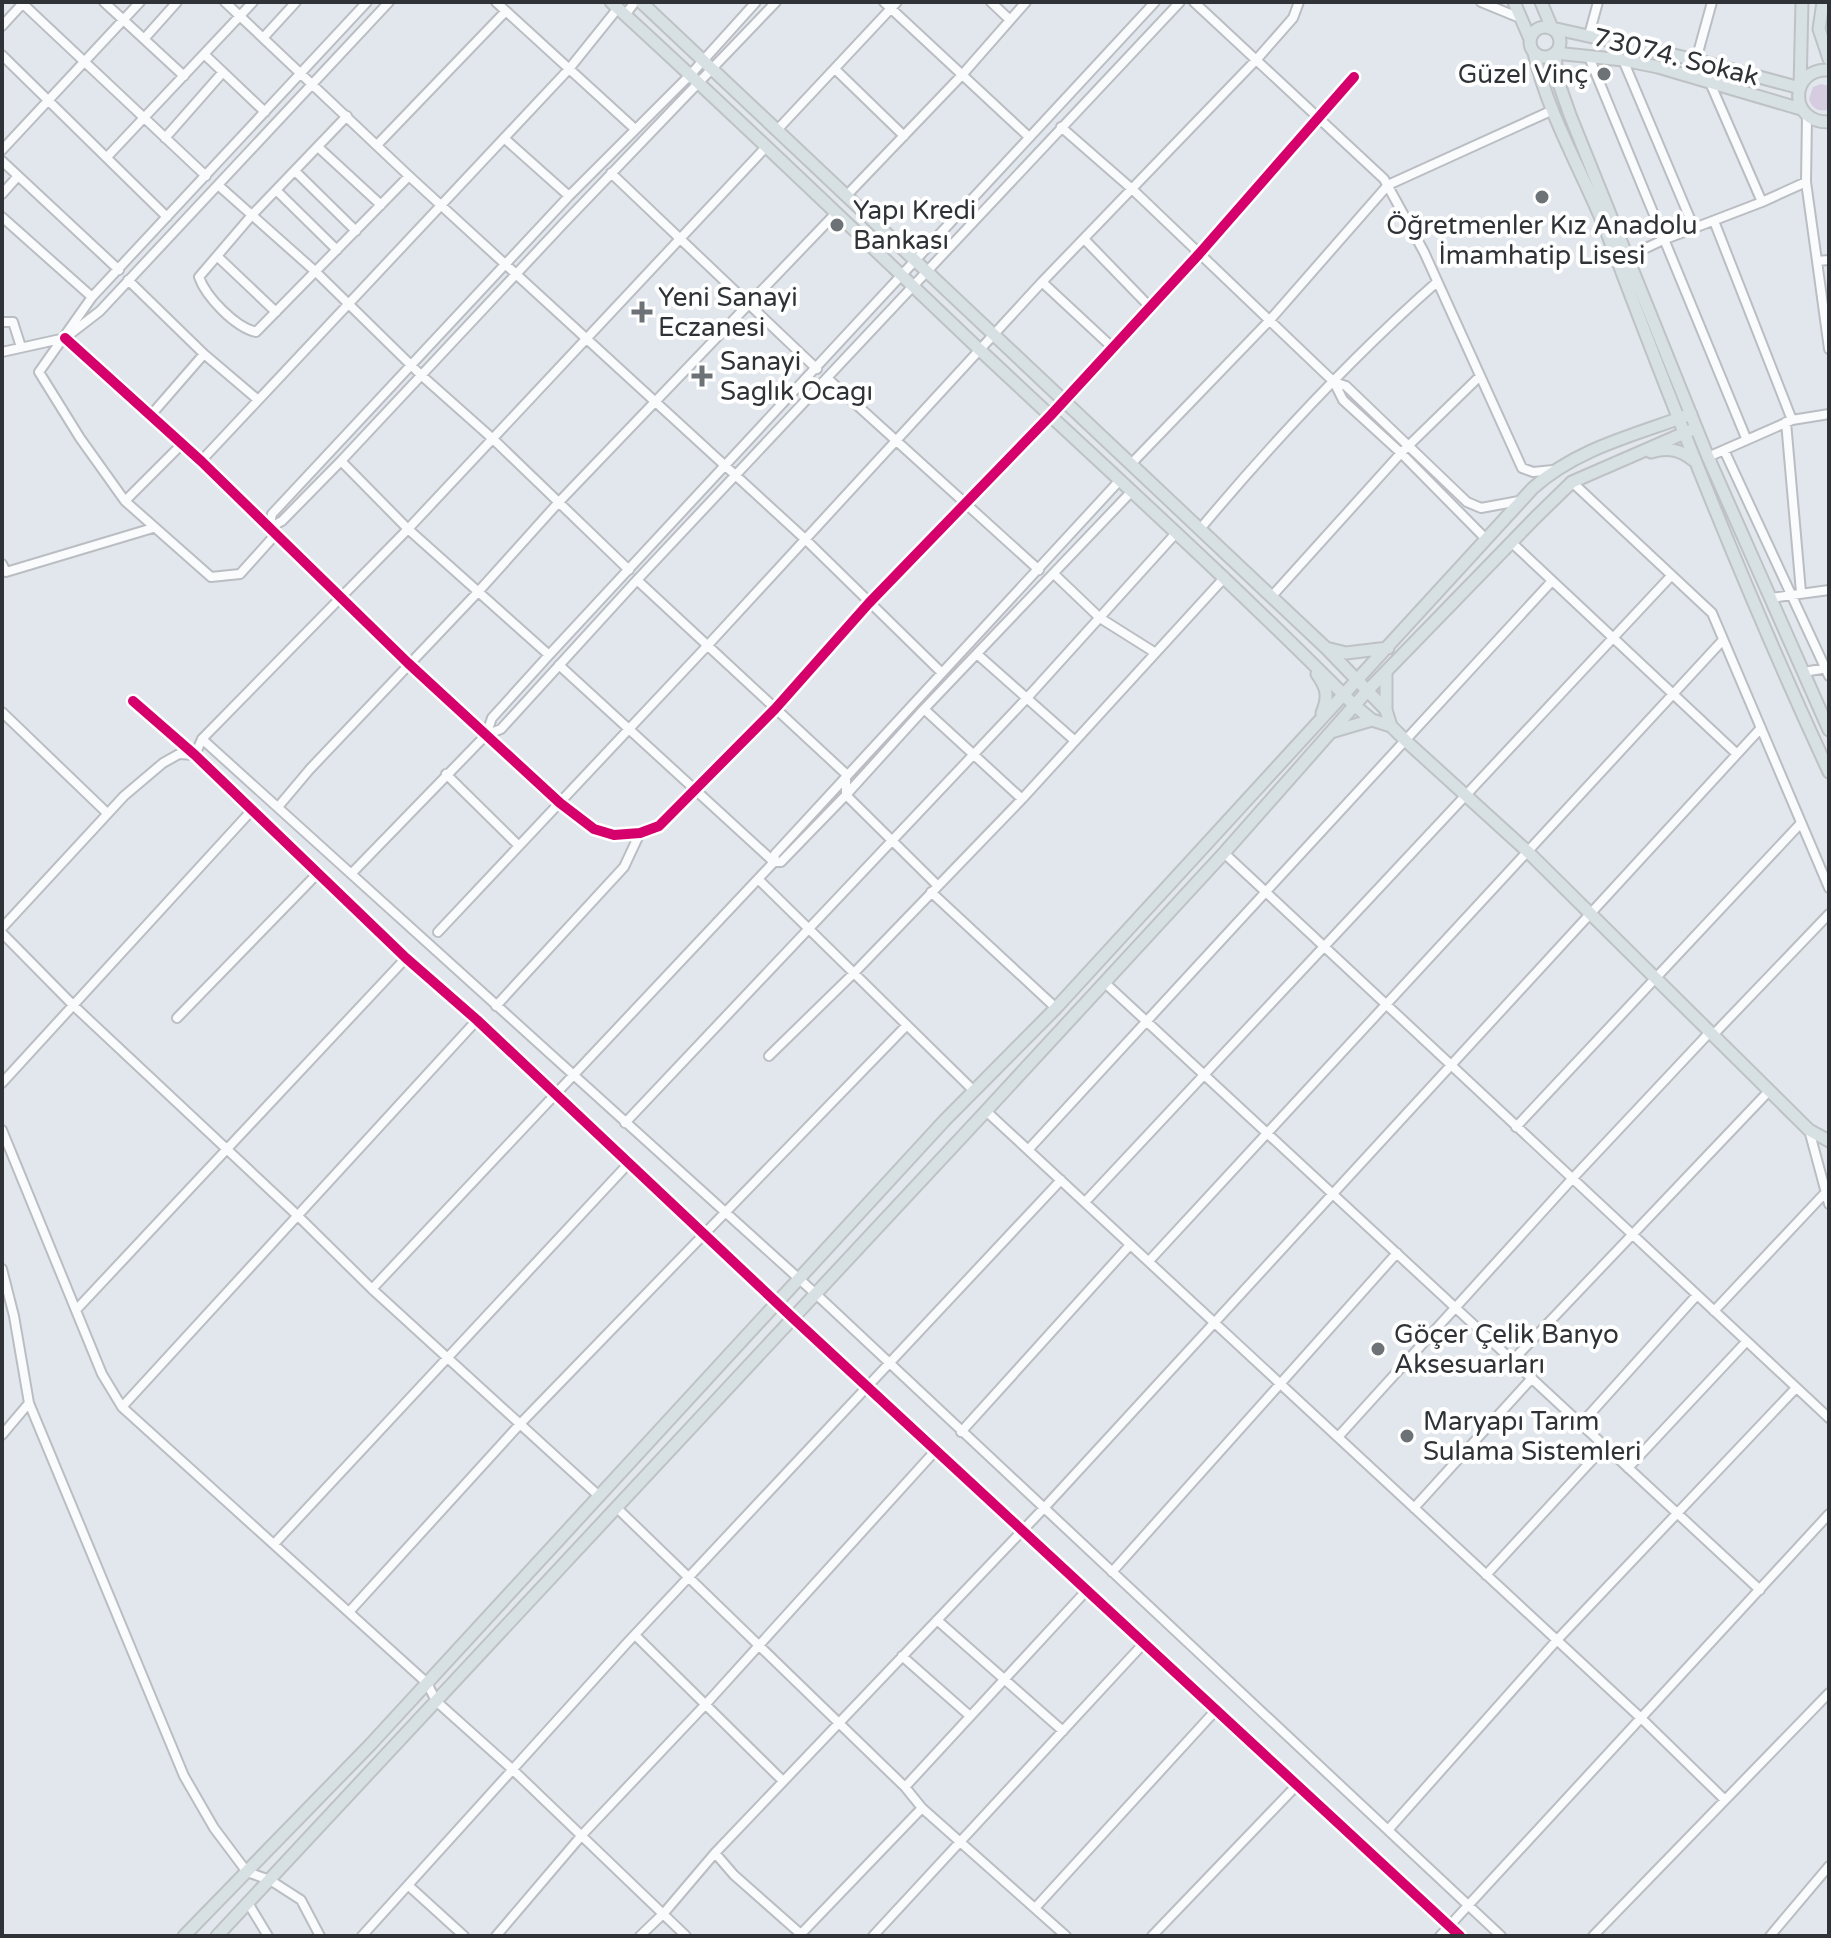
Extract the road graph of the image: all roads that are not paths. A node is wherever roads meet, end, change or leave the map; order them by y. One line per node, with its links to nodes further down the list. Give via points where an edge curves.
1 (104, 2): 34 (street)
2 (140, 2): 34 (street)
3 (177, 2): 40 (street)
4 (225, 2): 32 (street)
5 (253, 2): 32 (street)
6 (296, 2): 39 (street)
7 (352, 2): 29 (street)
8 (389, 2): 64 (street)
9 (496, 2): 31 (street)
10 (635, 2): 30 (street)
11 (641, 2): 49 (main road)
12 (756, 2): 49 (street)
13 (776, 2): 54 (street)
14 (991, 2): 35 (street)
15 (1026, 2): 35 (street)
16 (1155, 2): 80 (street)
17 (1180, 2): 76 (street)
18 (1194, 2): 47 (street)
19 (1299, 2): 47 (street, via 1293,18)
20 (1481, 2): 33 (street)
21 (1514, 2): 33 (main road)
22 (1541, 2): 37 (main road); 38 (main road, via 1559,23)
23 (1598, 2): 38 (street)
24 (1712, 2): 51 (street)
25 (1802, 2): 67 (main road)
26 (1823, 2): 48 (main road, via 1819,29)
27 (23, 3): 36 (street); 52 (street)
28 (890, 4): 55 (street); 60 (street)
29 (363, 6): 58 (street)
30 (618, 8): 53 (street); 59 (main road)
31 (506, 11): 53 (street); 83 (street)
32 (240, 16): 39 (street); 44 (street)
33 (1520, 18): 41 (main road)
34 (123, 20): 40 (street); 52 (street)
35 (1010, 20): 60 (street)
36 (2, 26)
37 (1552, 28): 38 (main road, 73074. Sokak); 41 (main road, via 1538,28); 43 (main road, via 1560,42)
38 (1587, 35): 51 (main road, 73074. Sokak)
39 (263, 38): 58 (street)
40 (144, 39): 61 (street)
41 (1530, 39): 42 (main road)
42 (1534, 53): 43 (main road); 69 (main road)
43 (1555, 53): 46 (main road); 65 (main road)
44 (204, 54): 57 (street); 61 (street)
45 (2, 55): 68 (street)
46 (1586, 56): 50 (main road); 65 (main road, via 1568,60); 114 (street)
47 (1257, 59): 73 (street); 97 (street)
48 (1829, 59)
49 (703, 60): 54 (main road); 59 (street)
50 (1623, 60): 66 (main road); 110 (street)
51 (1696, 60): 67 (main road, 73074. Sokak)
52 (84, 62): 68 (street); 74 (street)
53 (569, 69): 77 (street); 82 (street)
54 (714, 69): 63 (street); 78 (main road)
55 (836, 70): 78 (street); 79 (street)
56 (1829, 70): 67 (main road, via 1809,74)
57 (223, 72): 70 (street); 81 (street)
58 (301, 73): 64 (street); 70 (street)
59 (691, 74): 63 (main road); 77 (street)
60 (962, 75): 79 (street); 80 (street)
61 (184, 76): 74 (street)
62 (1354, 77): 73 (street)
63 (700, 83): 85 (main road); 90 (street)
64 (312, 84): 72 (street); 95 (street)
65 (1559, 84): 118 (main road)
66 (1711, 85): 71 (main road); 102 (street)
67 (1800, 88): 71 (main road)
68 (49, 99): 86 (street); 87 (street)
69 (1553, 110): 96 (street); 154 (main road)
70 (265, 112): 92 (street)
71 (1804, 112): 75 (main road); 94 (street)
72 (347, 116): 83 (street); 84 (street)
73 (1320, 117): 96 (street); 116 (street)
74 (145, 119): 81 (street); 87 (street)
75 (1828, 126)
76 (1061, 127): 97 (street); 125 (street)
77 (635, 129): 101 (street)
78 (778, 129): 100 (main road)
79 (904, 136): 100 (street)
80 (1029, 137): 121 (street)
81 (165, 138): 92 (street)
82 (504, 138): 101 (street); 103 (street)
83 (377, 145): 93 (street)
84 (318, 147): 89 (street); 104 (street)
85 (766, 147): 105 (main road); 112 (street)
86 (2, 150)
87 (107, 157): 108 (street)
88 (2, 161): 91 (street)
89 (295, 171): 98 (street); 111 (street)
90 (611, 173): 112 (street); 126 (street)
91 (18, 176): 99 (street); 123 (street)
92 (206, 176): 108 (street)
93 (409, 176): 103 (street); 104 (street)
94 (1806, 182): 102 (street); 120 (street)
95 (218, 185): 106 (street); 128 (street)
96 (1388, 185): 130 (street); 137 (street)
97 (1132, 189): 113 (street); 116 (street)
98 (276, 190): 106 (street); 115 (street)
99 (2, 194)
100 (847, 195): 121 (main road)
101 (569, 196): 122 (street)
102 (1762, 202): 109 (street)
103 (440, 204): 122 (street); 134 (street)
104 (381, 205): 111 (street)
105 (836, 213): 127 (main road); 133 (street)
106 (252, 215): 117 (street); 124 (street)
107 (2, 217): 132 (street)
108 (167, 217): 123 (street)
109 (1714, 221): 110 (street); 163 (street)
110 (1694, 228): 114 (street)
111 (356, 231): 115 (street)
112 (681, 239): 133 (street); 140 (street)
113 (1085, 240): 129 (street); 135 (street)
114 (1663, 240): 118 (street); 166 (street)
115 (337, 250): 124 (street)
116 (1199, 254): 135 (street); 137 (street)
117 (218, 257): 136 (street); 136 (street, via 199,277 205,292 245,329 256,332)
118 (1627, 257): 158 (main road)
119 (1829, 260): 120 (street)
120 (1817, 261): 144 (street)
121 (917, 262): 125 (main road); 127 (street)
122 (508, 264): 126 (street); 148 (street)
123 (119, 270): 132 (street)
124 (316, 272): 134 (street); 136 (street)
125 (927, 272): 131 (street); 139 (main road)
126 (517, 273): 140 (street); 150 (street)
127 (903, 276): 131 (main road); 149 (street)
128 (128, 280): 141 (street); 147 (street)
129 (1042, 282): 139 (street); 143 (street)
130 (1437, 282): 151 (street); 153 (street)
131 (915, 286): 145 (main road); 152 (street)
132 (92, 297): 141 (street)
133 (748, 302): 149 (street); 157 (street)
134 (348, 304): 148 (street); 155 (street)
135 (1150, 307): 143 (street)
136 (276, 312)
137 (1269, 321): 153 (street); 178 (street)
138 (2, 322): 142 (street, via 13,322)
139 (994, 334): 145 (street); 156 (main road)
140 (586, 337): 157 (street); 167 (street)
141 (65, 338): 142 (street); 160 (street); 186 (street, via 39,372)
142 (21, 347): 146 (street)
143 (1113, 348): 156 (street)
144 (1829, 349)
145 (981, 351): 161 (main road); 168 (street)
146 (2, 352)
147 (204, 354): 155 (street); 160 (street)
148 (410, 365): 150 (street); 192 (street, via 272,514)
149 (817, 369): 179 (street)
150 (421, 375): 167 (street); 176 (street)
151 (1480, 376): 171 (street); 180 (street, via 1522,468)
152 (827, 378): 168 (street); 181 (street)
153 (1334, 382): 171 (street, via 1343,400); 191 (street)
154 (1667, 393): 162 (main road); 170 (main road, via 1669,404 1659,419)
155 (257, 399): 175 (street)
156 (1064, 400): 161 (street); 178 (main road)
157 (654, 402): 179 (street); 187 (street)
158 (1691, 414): 162 (main road); 164 (main road)
159 (1829, 414): 163 (street)
160 (151, 415): 169 (street)
161 (1051, 415): 182 (main road); 188 (street)
162 (1678, 419): 165 (main road); 170 (main road)
163 (1789, 421): 166 (street); 207 (street)
164 (1696, 428): 165 (main road); 173 (main road)
165 (1683, 433): 174 (main road); 177 (main road)
166 (1746, 438): 172 (street)
167 (493, 439): 187 (street); 190 (street)
168 (896, 439): 188 (street); 194 (street)
169 (182, 444): 175 (street); 186 (street)
170 (1606, 444): 180 (main road)
171 (1404, 449): 185 (street, via 1467,502 1492,508); 195 (street); 208 (street)
172 (1724, 450): 173 (street); 207 (street)
173 (1708, 457): 210 (main road)
174 (1693, 460): 177 (main road, via 1671,449); 253 (main road)
175 (201, 461): 192 (street)
176 (341, 461): 190 (street); 192 (street)
177 (1612, 463): 183 (main road)
178 (1131, 464): 191 (main road)
179 (725, 466): 181 (street); 198 (street)
180 (1553, 470): 185 (main road)
181 (736, 477): 194 (street); 203 (street)
182 (1120, 480): 184 (main road); 199 (street)
183 (1572, 482): 196 (main road); 201 (street)
184 (1132, 491): 193 (main road); 200 (street)
185 (1522, 500): 195 (main road)
186 (125, 501): 189 (street)
187 (558, 503): 198 (street); 206 (street)
188 (967, 503): 199 (street); 211 (street)
189 (153, 528): 192 (street, via 211,577 240,574); 197 (street, via 6,572)
190 (408, 529): 206 (street); 209 (street)
191 (1200, 529): 208 (main road)
192 (272, 531): 209 (street)
193 (1177, 532): 202 (main road); 212 (street)
194 (805, 539): 211 (street); 215 (street)
195 (1486, 539): 217 (main road)
196 (1511, 542): 204 (street); 225 (main road)
197 (2, 564)
198 (629, 570): 220 (street)
199 (1039, 570): 227 (street)
200 (1054, 574): 212 (street); 219 (street)
201 (1671, 576): 213 (street); 214 (street, via 1712,613)
202 (1225, 577): 218 (street); 221 (main road)
203 (637, 580): 215 (street); 223 (street)
204 (1552, 581): 213 (street); 249 (street)
205 (1829, 590): 207 (street)
206 (478, 592): 220 (street); 222 (street)
207 (1796, 593): 210 (street); 224 (street)
208 (1272, 596): 216 (main road)
209 (340, 598): 222 (street); 247 (street)
210 (1771, 598): 226 (main road)
211 (869, 603): 227 (street); 235 (street)
212 (1100, 618): 218 (street); 232 (street)
213 (1613, 638): 231 (street); 257 (street)
214 (1723, 640): 231 (street); 243 (street)
215 (708, 645): 235 (street); 242 (street)
216 (1326, 648): 217 (main road, via 1346,653); 228 (main road)
217 (1389, 648): 228 (main road)
218 (1154, 652): 248 (street)
219 (977, 654): 232 (street); 236 (street)
220 (549, 655): 246 (street, via 492,718)
221 (1307, 656): 230 (main road); 239 (main road, via 1327,690)
222 (408, 663): 246 (street); 261 (street)
223 (559, 665): 242 (street); 246 (street, via 501,729)
224 (1828, 670): 226 (street)
225 (1386, 672): 229 (main road); 237 (main road)
226 (1803, 672): 244 (main road)
227 (942, 673): 255 (street)
228 (1358, 680): 229 (main road); 230 (main road)
229 (1368, 690): 234 (main road); 237 (main road)
230 (1344, 694): 234 (main road); 239 (main road)
231 (1673, 694): 251 (street); 268 (street)
232 (1027, 698): 248 (street); 250 (street)
233 (133, 701): 252 (street)
234 (1354, 705): 240 (main road); 245 (main road)
235 (775, 709): 255 (street); 256 (street)
236 (924, 709): 250 (street); 258 (street)
237 (1386, 710): 241 (main road)
238 (2, 712): 263 (street)
239 (1320, 718): 290 (main road)
240 (1372, 720): 241 (main road); 245 (main road)
241 (1391, 726): 249 (main road)
242 (628, 728): 256 (street); 260 (street)
243 (1761, 728): 251 (street); 264 (street)
244 (1829, 730)
245 (1331, 732): 269 (main road)
246 (486, 735): 254 (street); 260 (street)
247 (202, 739): 252 (street); 261 (street)
248 (1074, 740): 259 (street)
249 (1406, 741): 257 (main road); 276 (street)
250 (974, 754): 259 (street); 266 (street)
251 (1737, 754): 277 (street)
252 (195, 755): 262 (street); 263 (street, via 179,754 163,763)
253 (1829, 772)
254 (446, 774): 267 (street); 272 (street)
255 (846, 774): 258 (street); 270 (street, via 775,854)
256 (693, 791): 265 (street, via 659,826); 270 (street)
257 (1466, 794): 268 (main road); 282 (street)
258 (846, 795): 266 (street); 270 (street, via 781,862)
259 (1022, 799): 275 (street)
260 (560, 803): 265 (street, via 594,829 614,835); 267 (street)
261 (278, 807): 272 (street)
262 (253, 809): 271 (street); 288 (street)
263 (107, 813): 279 (street)
264 (1801, 823): 274 (street); 285 (street)
265 (640, 833): 289 (street, via 624,867)
266 (892, 839): 275 (street); 280 (street)
267 (518, 845): 281 (street)
268 (1527, 851): 277 (main road); 287 (street)
269 (1224, 853): 276 (street); 286 (main road)
270 (774, 862): 273 (street)
271 (319, 872): 283 (street); 291 (street)
272 (351, 874): 289 (street)
273 (759, 880): 280 (street); 298 (street)
274 (1829, 888)
275 (934, 889): 284 (street); 290 (street)
276 (1265, 893): 282 (street); 293 (street)
277 (1589, 911): 285 (main road); 297 (street)
278 (1829, 914): 295 (street)
279 (2, 930): 288 (street)
280 (807, 930): 284 (street); 305 (street)
281 (438, 932)
282 (1323, 947): 287 (street); 299 (street)
283 (406, 958): 292 (street); 312 (street)
284 (854, 973): 294 (street); 296 (street)
285 (1656, 978): 295 (main road); 306 (street)
286 (1104, 982): 293 (street); 304 (main road)
287 (1385, 1005): 297 (street); 309 (street)
288 (74, 1006): 300 (street); 312 (street)
289 (496, 1006): 298 (street)
290 (1056, 1008): 301 (main road)
291 (177, 1018)
292 (477, 1020): 303 (street); 321 (street)
293 (1148, 1021): 299 (street); 311 (street)
294 (907, 1025): 301 (street); 320 (street)
295 (1712, 1034): 302 (main road); 314 (street)
296 (769, 1056)
297 (1450, 1066): 306 (street); 316 (street)
298 (572, 1074): 303 (street); 305 (street)
299 (1205, 1074): 309 (street); 318 (street)
300 (2, 1083)
301 (974, 1091): 328 (main road)
302 (1769, 1091): 308 (main road); 323 (street)
303 (554, 1093): 313 (street); 330 (street)
304 (986, 1111): 311 (street); 331 (main road)
305 (625, 1123): 320 (street)
306 (1516, 1127): 314 (street)
307 (2, 1130): 335 (street)
308 (1809, 1130): 310 (main road); 317 (street)
309 (1268, 1133): 316 (street); 326 (street)
310 (1829, 1141)
311 (1028, 1150): 315 (street)
312 (226, 1151): 321 (street); 335 (street)
313 (629, 1163): 322 (street); 340 (street)
314 (1572, 1179): 323 (street); 334 (street)
315 (1061, 1180): 318 (street); 342 (street)
316 (1332, 1193): 325 (street); 338 (street)
317 (1825, 1193): 319 (street); 336 (street)
318 (1085, 1202): 324 (street)
319 (1829, 1204)
320 (725, 1213): 322 (street); 328 (street)
321 (297, 1215): 330 (street); 348 (street)
322 (704, 1234): 333 (street); 350 (street)
323 (1631, 1234): 332 (street); 341 (street)
324 (1130, 1245): 326 (street); 352 (street)
325 (1397, 1253): 334 (street); 344 (street)
326 (1149, 1261): 338 (street)
327 (2, 1269): 329 (street)
328 (798, 1280): 331 (street); 333 (main road)
329 (4, 1289): 347 (street)
330 (372, 1289): 340 (street)
331 (817, 1295): 337 (main road); 342 (street)
332 (1697, 1295): 336 (street); 351 (street)
333 (777, 1303): 337 (street); 358 (main road)
334 (1455, 1307): 341 (street); 354 (street)
335 (76, 1310): 348 (street)
336 (1714, 1311): 339 (street)
337 (794, 1319): 345 (street); 359 (main road)
338 (1214, 1322): 344 (street); 360 (street)
339 (1746, 1342): 346 (street); 357 (street)
340 (448, 1358): 350 (street); 365 (street)
341 (1513, 1360): 343 (street)
342 (890, 1364): 345 (street); 352 (street)
343 (1532, 1378): 351 (street); 361 (street)
344 (1280, 1383): 354 (street); 366 (street)
345 (868, 1387): 356 (street); 368 (street)
346 (1796, 1388): 349 (street); 362 (street)
347 (29, 1403): 353 (street); 399 (street, via 184,1776)
348 (122, 1407): 365 (street)
349 (1829, 1418)
350 (520, 1424): 358 (street); 371 (street)
351 (1581, 1424): 355 (street)
352 (961, 1432): 360 (street)
353 (2, 1435)
354 (1338, 1437): 361 (street)
355 (1605, 1446): 357 (street); 367 (street)
356 (936, 1450): 364 (street); 376 (street)
357 (1628, 1468): 362 (street)
358 (599, 1496): 379 (main road)
359 (617, 1508): 368 (street); 381 (main road)
360 (1044, 1508): 364 (street); 366 (street)
361 (1414, 1508): 367 (street)
362 (1678, 1514): 370 (street); 374 (street)
363 (1829, 1514): 370 (street)
364 (1022, 1531): 369 (street); 372 (street)
365 (274, 1544): 371 (street)
366 (1112, 1572): 394 (street)
367 (1486, 1575): 374 (street)
368 (689, 1577): 373 (street); 376 (street)
369 (1087, 1590): 375 (street); 378 (street)
370 (1760, 1590): 385 (street)
371 (349, 1612): 379 (street)
372 (937, 1620): 377 (street); 378 (street)
373 (635, 1635): 382 (street); 388 (street)
374 (1557, 1640): 385 (street); 394 (street)
375 (1144, 1643): 383 (street); 387 (street)
376 (758, 1647): 382 (street); 386 (street)
377 (902, 1656): 384 (street); 386 (street)
378 (1005, 1679): 384 (street); 387 (street)
379 (427, 1683): 381 (street); 399 (main road)
380 (1829, 1693): 392 (street)
381 (436, 1701): 388 (street); 400 (main road)
382 (705, 1705): 389 (street); 395 (street)
383 (1216, 1710): 390 (street); 404 (street)
384 (970, 1716): 391 (street)
385 (1642, 1719): 392 (street); 403 (street)
386 (837, 1724): 389 (street); 391 (street)
387 (1063, 1731): 396 (street)
388 (512, 1769): 395 (street); 401 (street)
389 (783, 1781): 397 (street)
390 (1297, 1785): 406 (street); 419 (street)
391 (905, 1787): 393 (street)
392 (1725, 1800): 423 (street)
393 (922, 1808): 396 (street); 407 (street)
394 (1388, 1830): 403 (street)
395 (582, 1835): 405 (street); 414 (street)
396 (961, 1840): 404 (street); 417 (street)
397 (715, 1853): 405 (street); 407 (street)
398 (1829, 1866): 424 (street)
399 (247, 1872): 400 (street); 408 (main road)
400 (270, 1880): 402 (main road); 411 (street, via 301,1900)
401 (409, 1886): 412 (street); 413 (street)
402 (248, 1903): 409 (main road); 410 (street)
403 (1470, 1906): 406 (street); 422 (street)
404 (1036, 1907): 418 (street)
405 (664, 1913): 415 (street); 416 (street)
406 (1449, 1927): 420 (street); 421 (street)
407 (801, 1935)
408 (184, 1936)
409 (217, 1936)
410 (268, 1936)
411 (320, 1936)
412 (362, 1936)
413 (464, 1936)
414 (496, 1936)
415 (640, 1936)
416 (686, 1936)
417 (873, 1936)
418 (1066, 1936)
419 (1152, 1936)
420 (1440, 1936)
421 (1460, 1936)
422 (1501, 1936)
423 (1593, 1936)
424 (1770, 1936)

